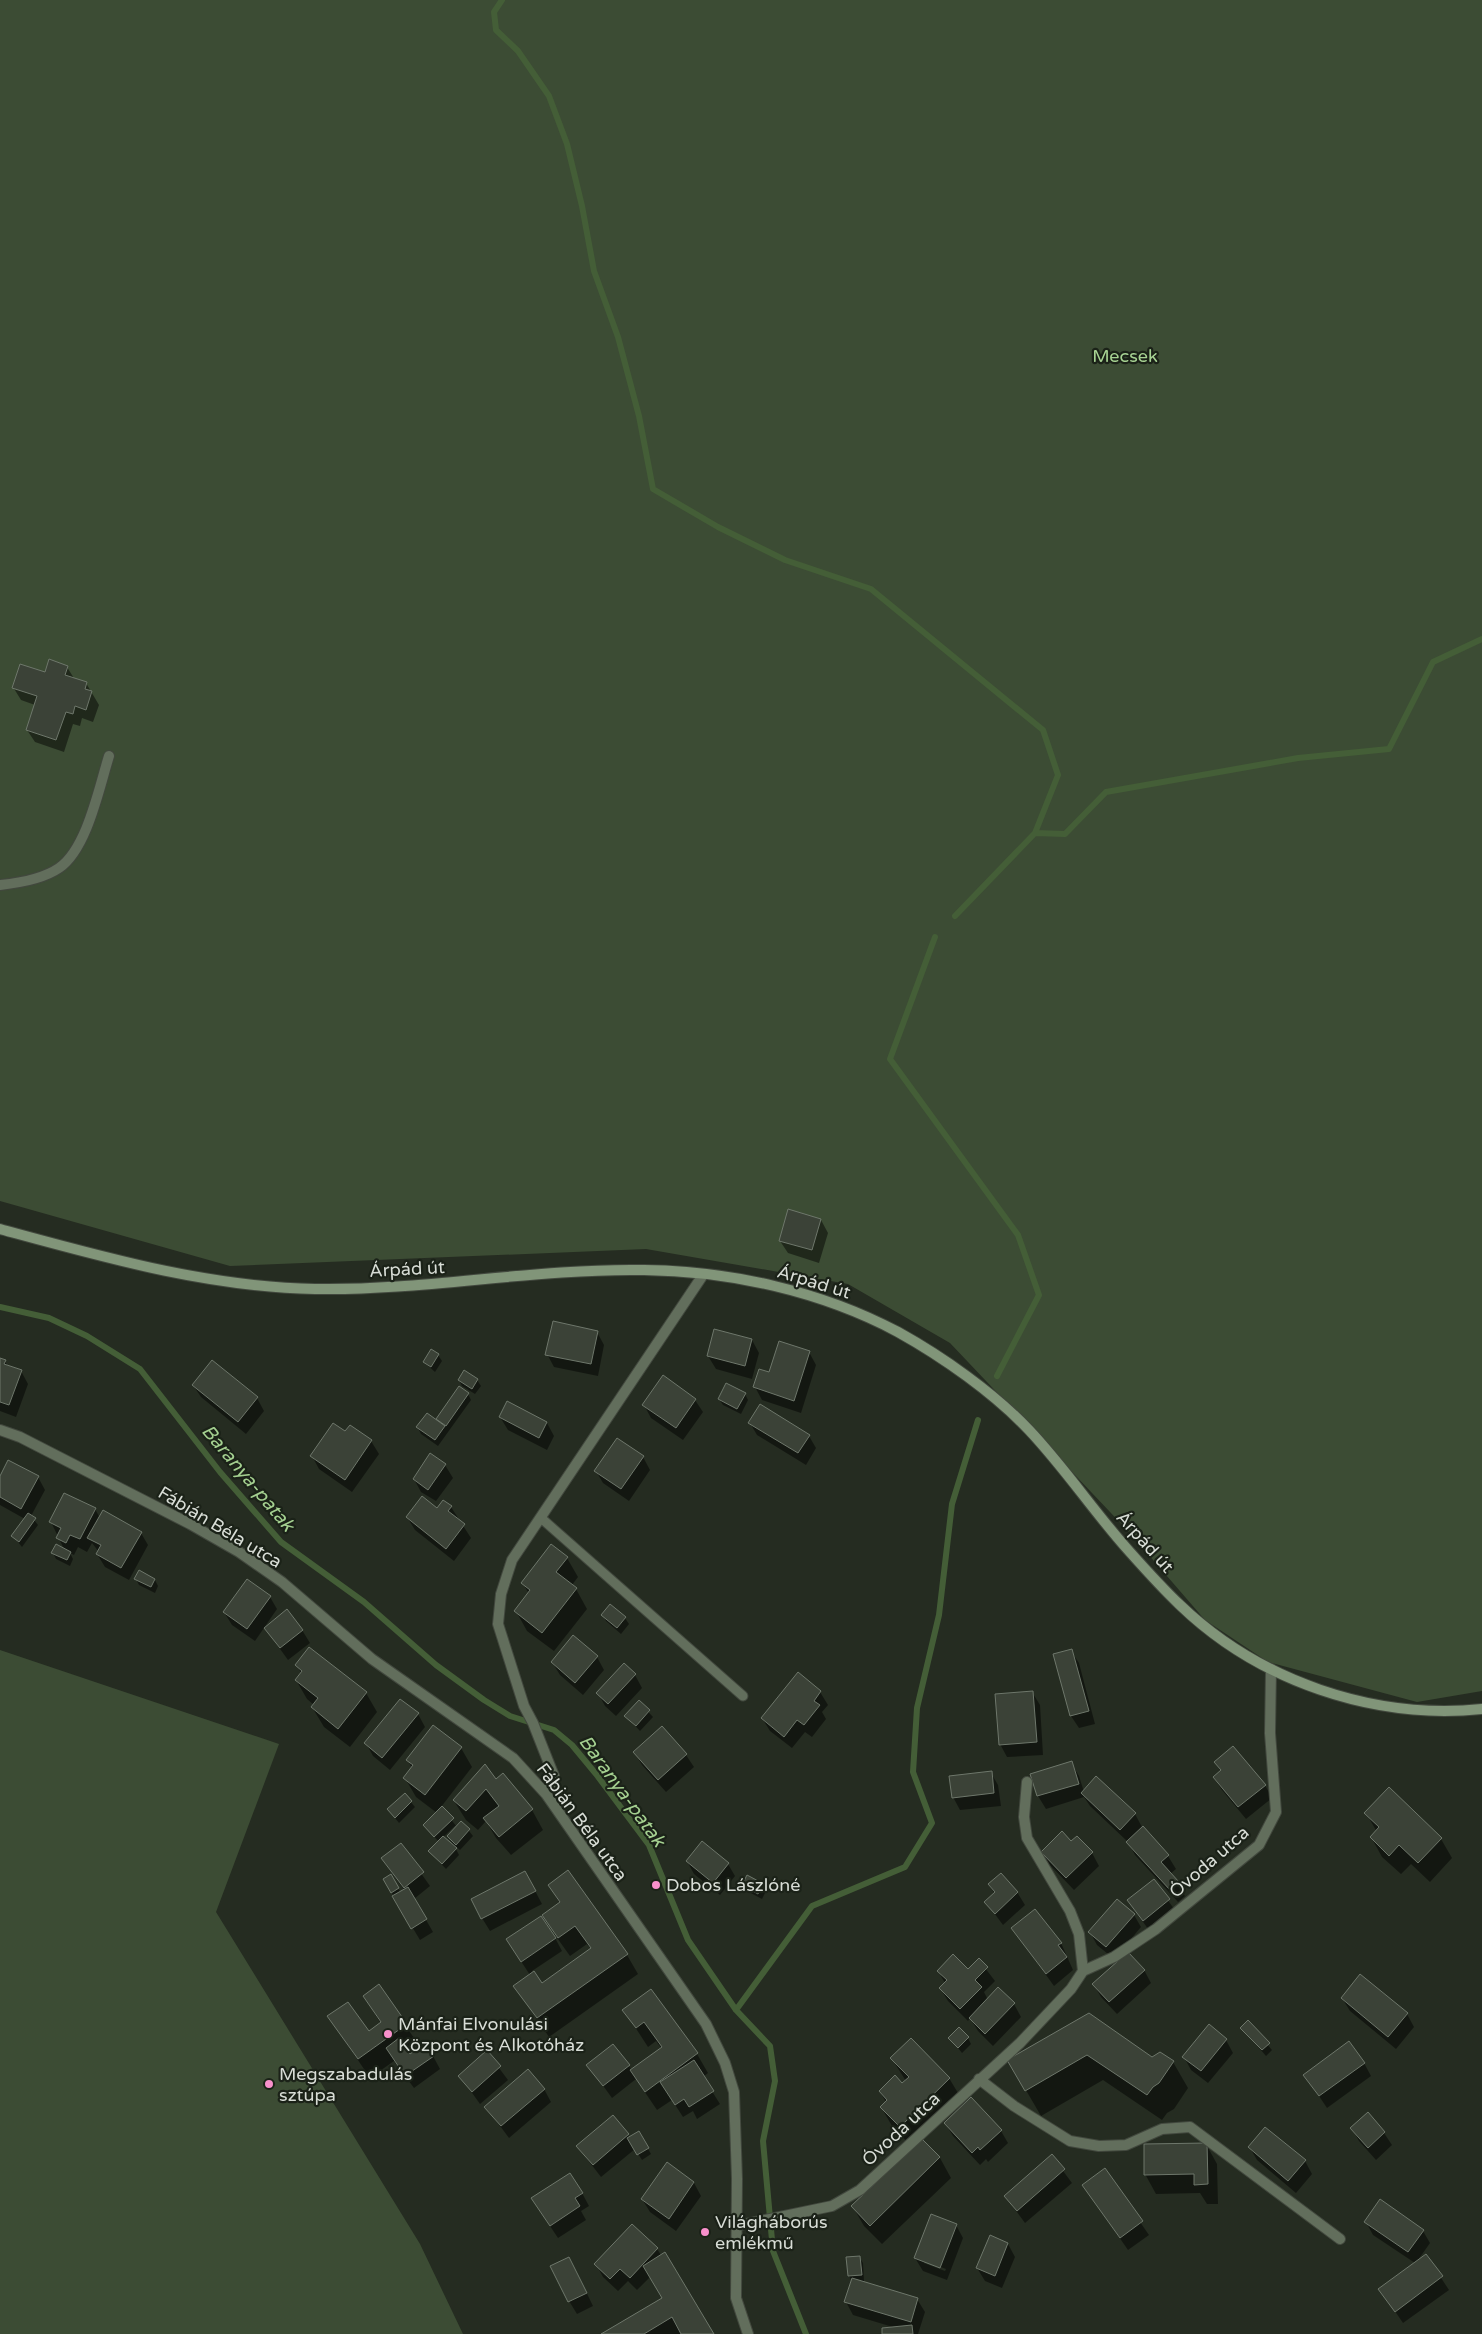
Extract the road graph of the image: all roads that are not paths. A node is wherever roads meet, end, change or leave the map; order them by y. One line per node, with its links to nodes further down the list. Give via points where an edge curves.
1 (109, 756): 2 (street, via 84,838 60,868 24,882)
2 (0, 885)
3 (0, 1229): 4 (main road, Árpád út, via 195,1277 257,1286 316,1289 423,1286 572,1272 646,1270)
4 (703, 1275): 6 (street); 7 (main road, Árpád út, via 776,1287 856,1312 939,1358 1000,1403 1031,1432 1128,1550 1181,1607 1221,1639)
5 (0, 1430): 11 (street, Fábián Béla utca, via 27,1440 239,1552 282,1582 372,1659 513,1758)
6 (541, 1518): 8 (lane); 11 (street, via 512,1560 501,1594 498,1624 524,1706 554,1776)
7 (1271, 1669): 9 (main road, Árpád út, via 1334,1696 1361,1702 1412,1710); 12 (street, Óvoda utca, via 1270,1733 1276,1812 1259,1845 1156,1929 1114,1957)
8 (743, 1696)
9 (1482, 1709)
10 (1027, 1782): 12 (street, via 1024,1818 1027,1838 1070,1911 1079,1934)
11 (546, 1794): 14 (street, Fábián Béla utca, via 706,2024 724,2063 734,2092)
12 (1083, 1971): 13 (street, Óvoda utca, via 1071,1989 1020,2043)
13 (979, 2079): 14 (street, Óvoda utca, via 860,2190 832,2206); 15 (street, via 1014,2106 1070,2140 1099,2146 1126,2145 1162,2129 1190,2128)
14 (736, 2226): 16 (street, Fábián Béla utca, via 736,2298)
15 (1340, 2238)
16 (748, 2334)

